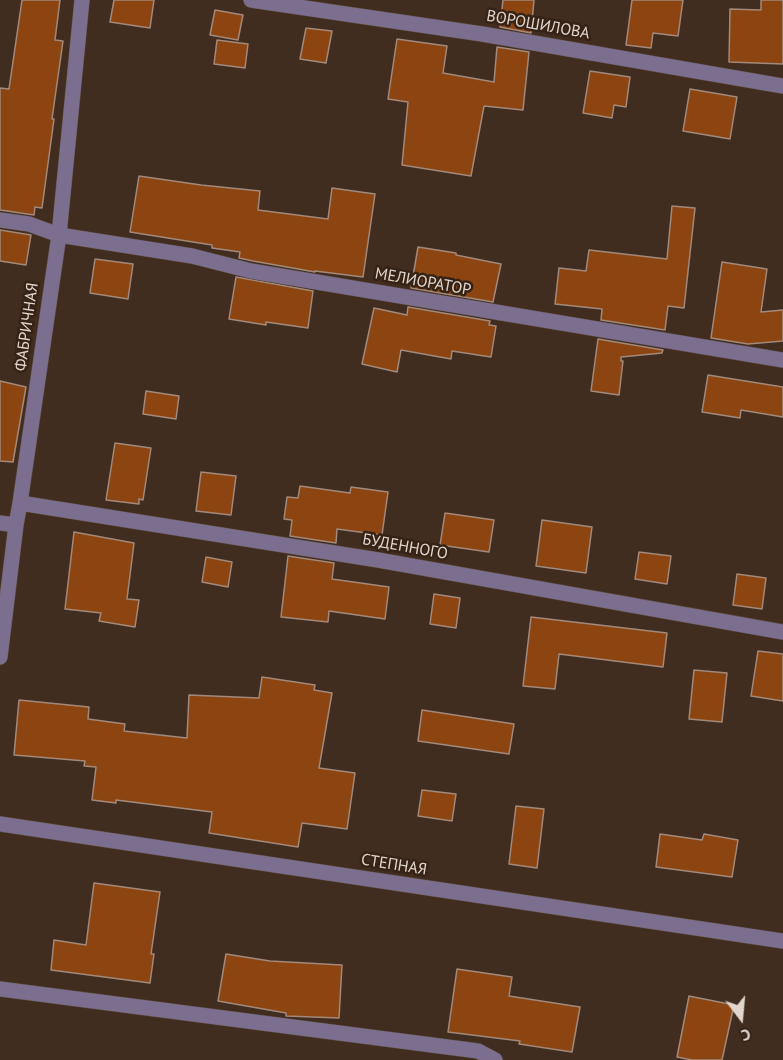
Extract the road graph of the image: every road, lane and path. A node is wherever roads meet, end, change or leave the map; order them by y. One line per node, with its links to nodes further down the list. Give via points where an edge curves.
1 (82, 0): 5 (street, ФАБРИЧНАЯ)
2 (251, 0): 3 (street, ВОРОШИЛОВА, via 482,34)
3 (783, 86)
4 (0, 220): 5 (street, МЕЛИОРАТОР, via 29,224)
5 (58, 235): 6 (street, МЕЛИОРАТОР); 7 (street, ФАБРИЧНАЯ)
6 (783, 360)
7 (20, 503): 9 (street, ФАБРИЧНАЯ); 10 (street, БУДЕННОГО, via 378,560)
8 (0, 523): 9 (street)
9 (16, 525): 11 (street, ФАБРИЧНАЯ)
10 (783, 632)
11 (0, 657)
12 (0, 824): 13 (street, СТЕПНАЯ)
13 (783, 941)
14 (0, 989): 15 (street, via 467,1050)
15 (495, 1060)

